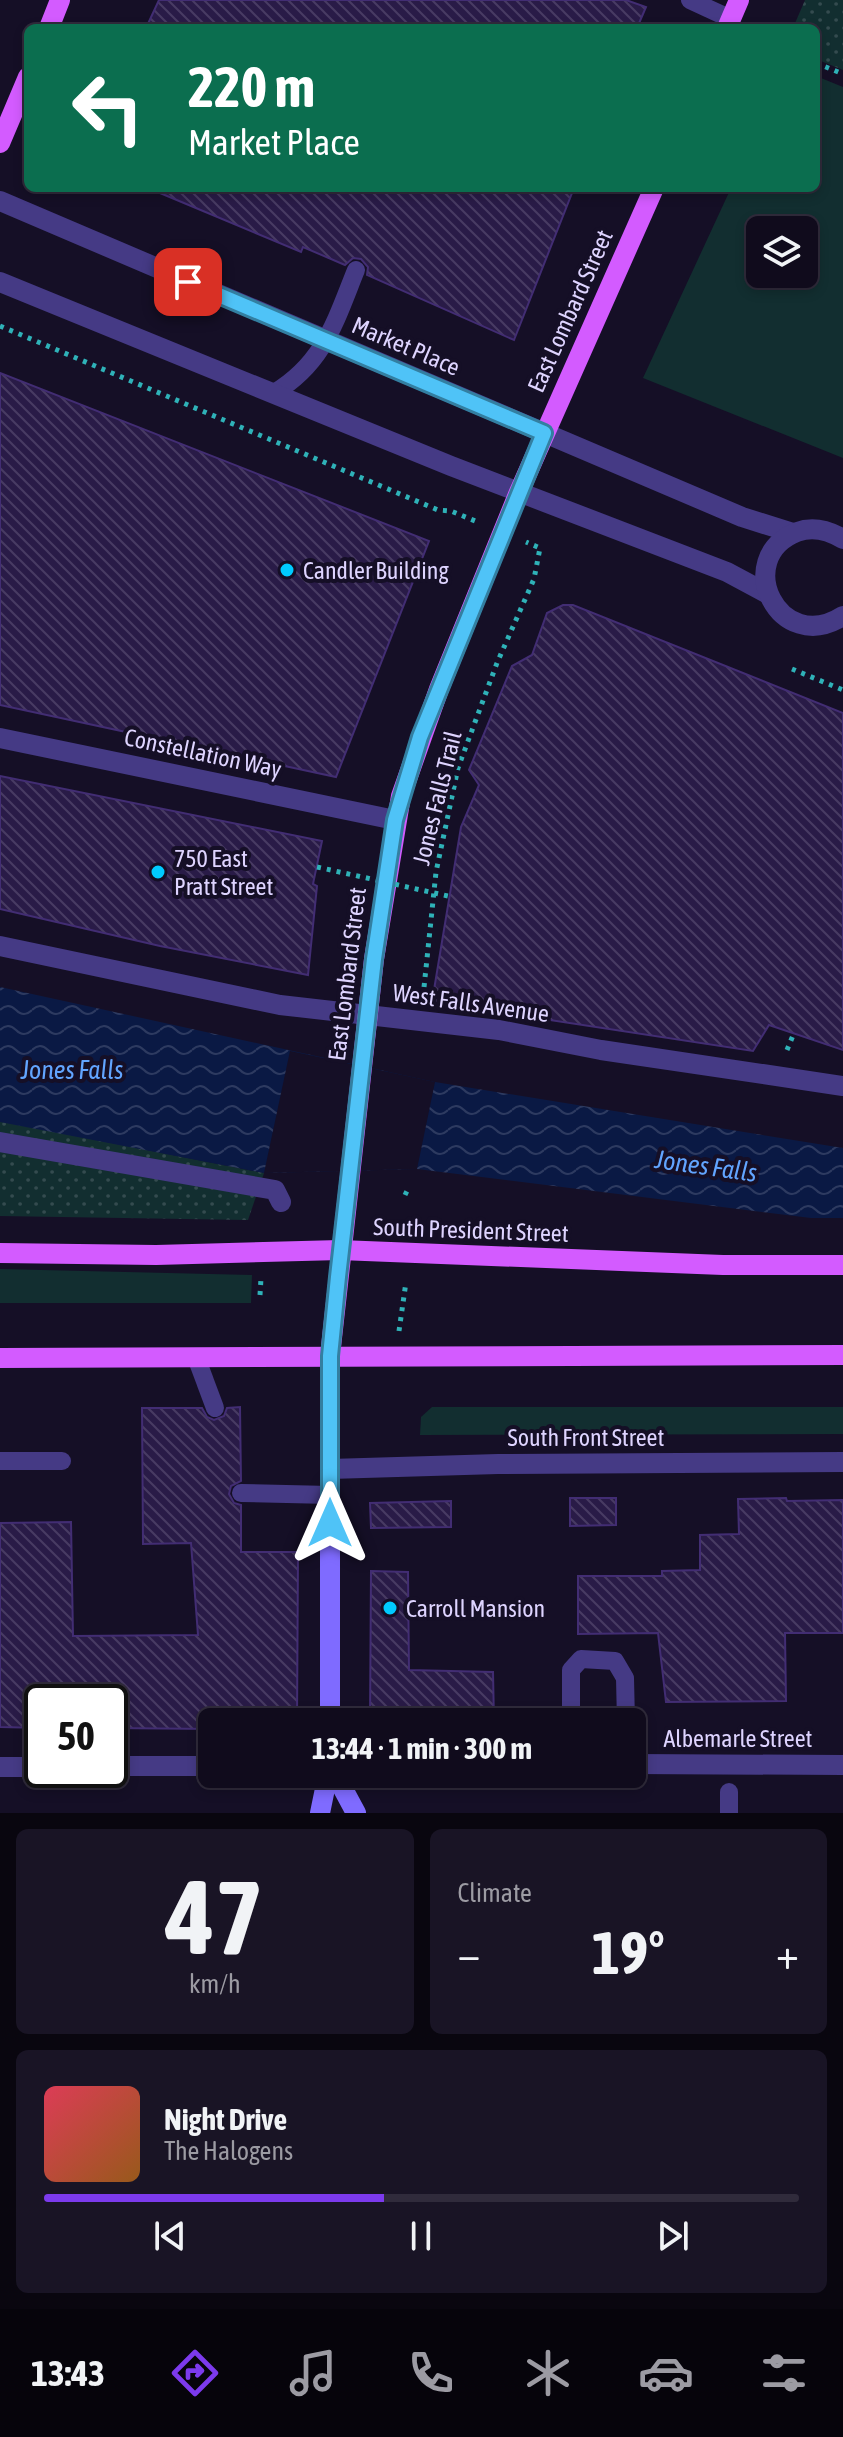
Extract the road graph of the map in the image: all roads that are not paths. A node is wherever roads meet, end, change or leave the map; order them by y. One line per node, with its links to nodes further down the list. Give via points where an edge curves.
1 (60, 0): 4 (main road)
2 (690, 0): 3 (lane)
3 (732, 16)
4 (51, 24)
5 (24, 86): 6 (main road)
6 (0, 143)
7 (652, 192): 13 (main road, East Lombard Street)
8 (0, 201): 11 (street, Market Place)
9 (356, 270): 11 (lane)
10 (0, 282): 12 (street)
11 (326, 341): 12 (lane, via 313,363); 13 (street, Market Place)
12 (274, 393): 14 (street)
13 (544, 433): 14 (main road, East Lombard Street); 15 (street, Market Place, via 742,517)
14 (519, 492): 17 (street, via 727,572); 20 (main road, East Lombard Street, via 420,737)
15 (793, 533): 16 (street, Market Place, via 821,529); 17 (street, via 772,552 765,580)
16 (843, 539)
17 (768, 594): 18 (street, via 782,615 806,626)
18 (843, 616)
19 (0, 738): 20 (street, Constellation Way)
20 (395, 820): 22 (main road, East Lombard Street)
21 (0, 946): 22 (street, West Falls Avenue, via 280,1005)
22 (368, 1015): 23 (street, West Falls Avenue, via 499,1030); 26 (main road, East Lombard Street)
23 (843, 1086)
24 (0, 1142): 25 (street, via 275,1190)
25 (281, 1202)
26 (340, 1250): 27 (main road, South President Street); 28 (main road, South President Street); 30 (main road, East Lombard Street)
27 (0, 1253)
28 (843, 1265)
29 (843, 1355): 30 (main road)
30 (330, 1356): 31 (main road); 37 (main road, East Lombard Street)
31 (196, 1357): 32 (main road); 33 (lane)
32 (0, 1358)
33 (215, 1408)
34 (0, 1461): 35 (lane)
35 (62, 1461)
36 (843, 1462): 37 (street, South Front Street)
37 (330, 1469): 39 (main road, East Lombard Street)
38 (241, 1493): 39 (lane)
39 (330, 1495): 40 (main road, East Lombard Street)
40 (330, 1708)
41 (571, 1708): 42 (lane, via 571,1670 581,1659 615,1661 625,1678)
42 (626, 1708)
43 (646, 1764): 44 (street, Albemarle Street)
44 (843, 1765)
45 (128, 1766): 46 (street)
46 (198, 1766)
47 (0, 1767): 48 (street)
48 (24, 1767)
49 (325, 1788): 52 (main road)
50 (343, 1788): 53 (main road)
51 (729, 1792): 54 (lane)
52 (320, 1813)
53 (356, 1813)
54 (729, 1813)

